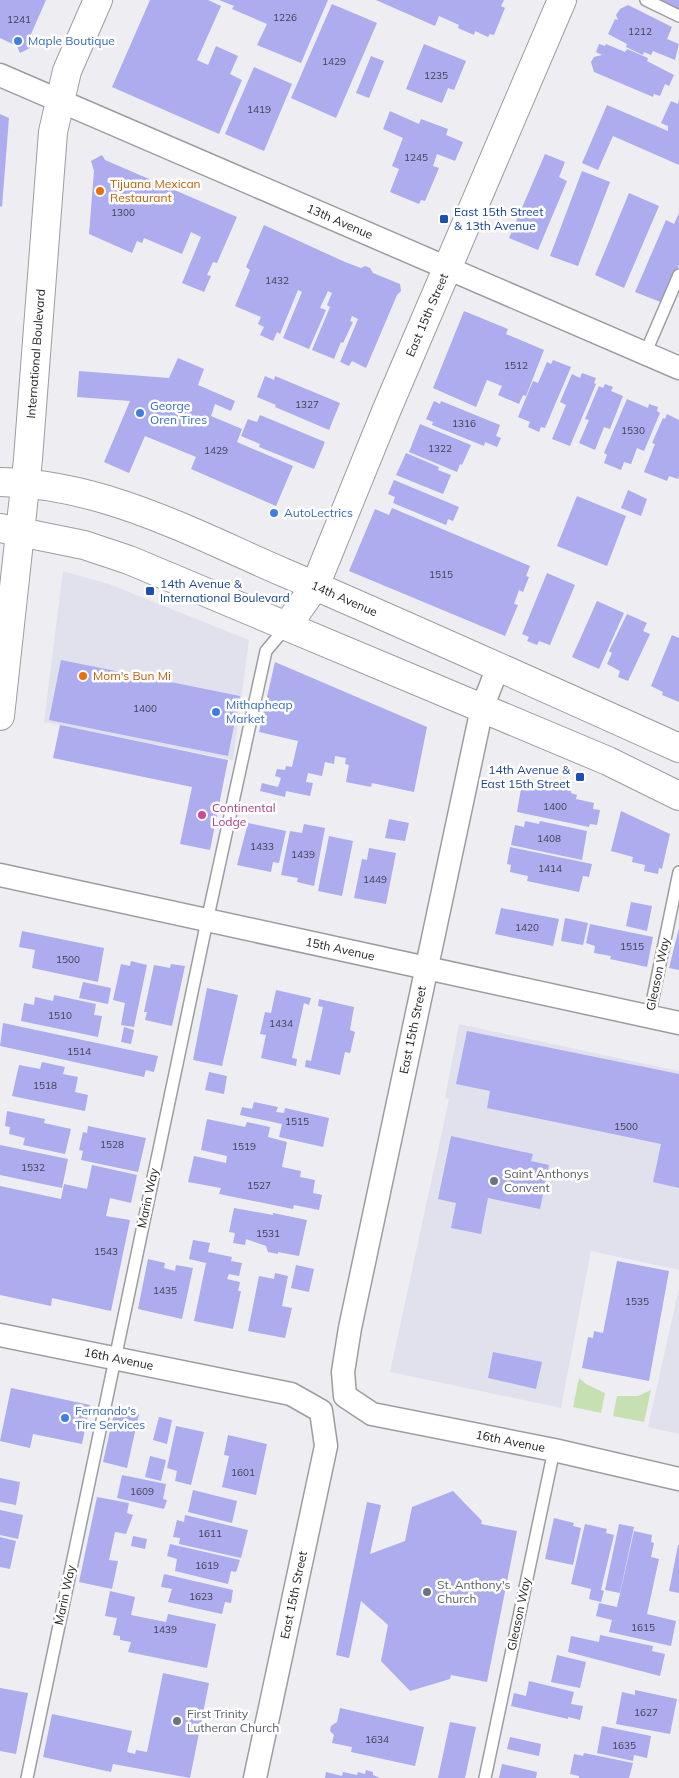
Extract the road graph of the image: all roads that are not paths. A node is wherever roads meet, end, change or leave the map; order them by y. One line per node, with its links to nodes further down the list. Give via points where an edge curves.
1 (98, 0): 6 (main road, International Boulevard, via 67,71)
2 (562, 0): 7 (main road, East 15th Street)
3 (646, 0): 4 (lane)
4 (679, 16)
5 (0, 75): 6 (street, 13th Avenue)
6 (60, 100): 7 (street, 13th Avenue); 11 (main road, International Boulevard, via 53,132)
7 (447, 268): 9 (street, 13th Avenue); 13 (main road, East 15th Street, via 366,457)
8 (679, 275): 9 (lane)
9 (645, 354): 10 (street, 13th Avenue)
10 (679, 368)
11 (13, 482): 12 (main road, International Boulevard); 13 (main road, 14th Avenue, via 64,487 102,496)
12 (10, 530): 14 (main road, via 84,545 129,560); 17 (main road, International Boulevard)
13 (316, 586): 14 (main road, East 15th Street); 15 (main road, 14th Avenue)
14 (287, 626): 16 (main road); 22 (lane, Marin Way, via 266,651)
15 (498, 667): 16 (street, East 15th Street); 18 (main road, 14th Avenue)
16 (482, 708): 19 (main road, via 608,761); 23 (street, East 15th Street)
17 (0, 716)
18 (679, 748)
19 (679, 796)
20 (679, 872): 24 (lane, Gleason Way)
21 (0, 875): 22 (street, 15th Avenue)
22 (207, 920): 23 (street, 15th Avenue); 27 (lane, Marin Way)
23 (426, 967): 24 (street, 15th Avenue); 28 (street, East 15th Street, via 344,1359)
24 (649, 1017): 25 (street, 15th Avenue)
25 (679, 1023)
26 (0, 1335): 27 (street, 16th Avenue)
27 (114, 1359): 29 (street, 16th Avenue, via 291,1394); 32 (lane, Marin Way)
28 (345, 1396): 30 (street, 16th Avenue, via 372,1414)
29 (321, 1411): 33 (street, East 15th Street, via 326,1446)
30 (554, 1450): 31 (street, 16th Avenue); 34 (lane, Gleason Way)
31 (679, 1479)
32 (27, 1778)
33 (255, 1778)
34 (485, 1778)

